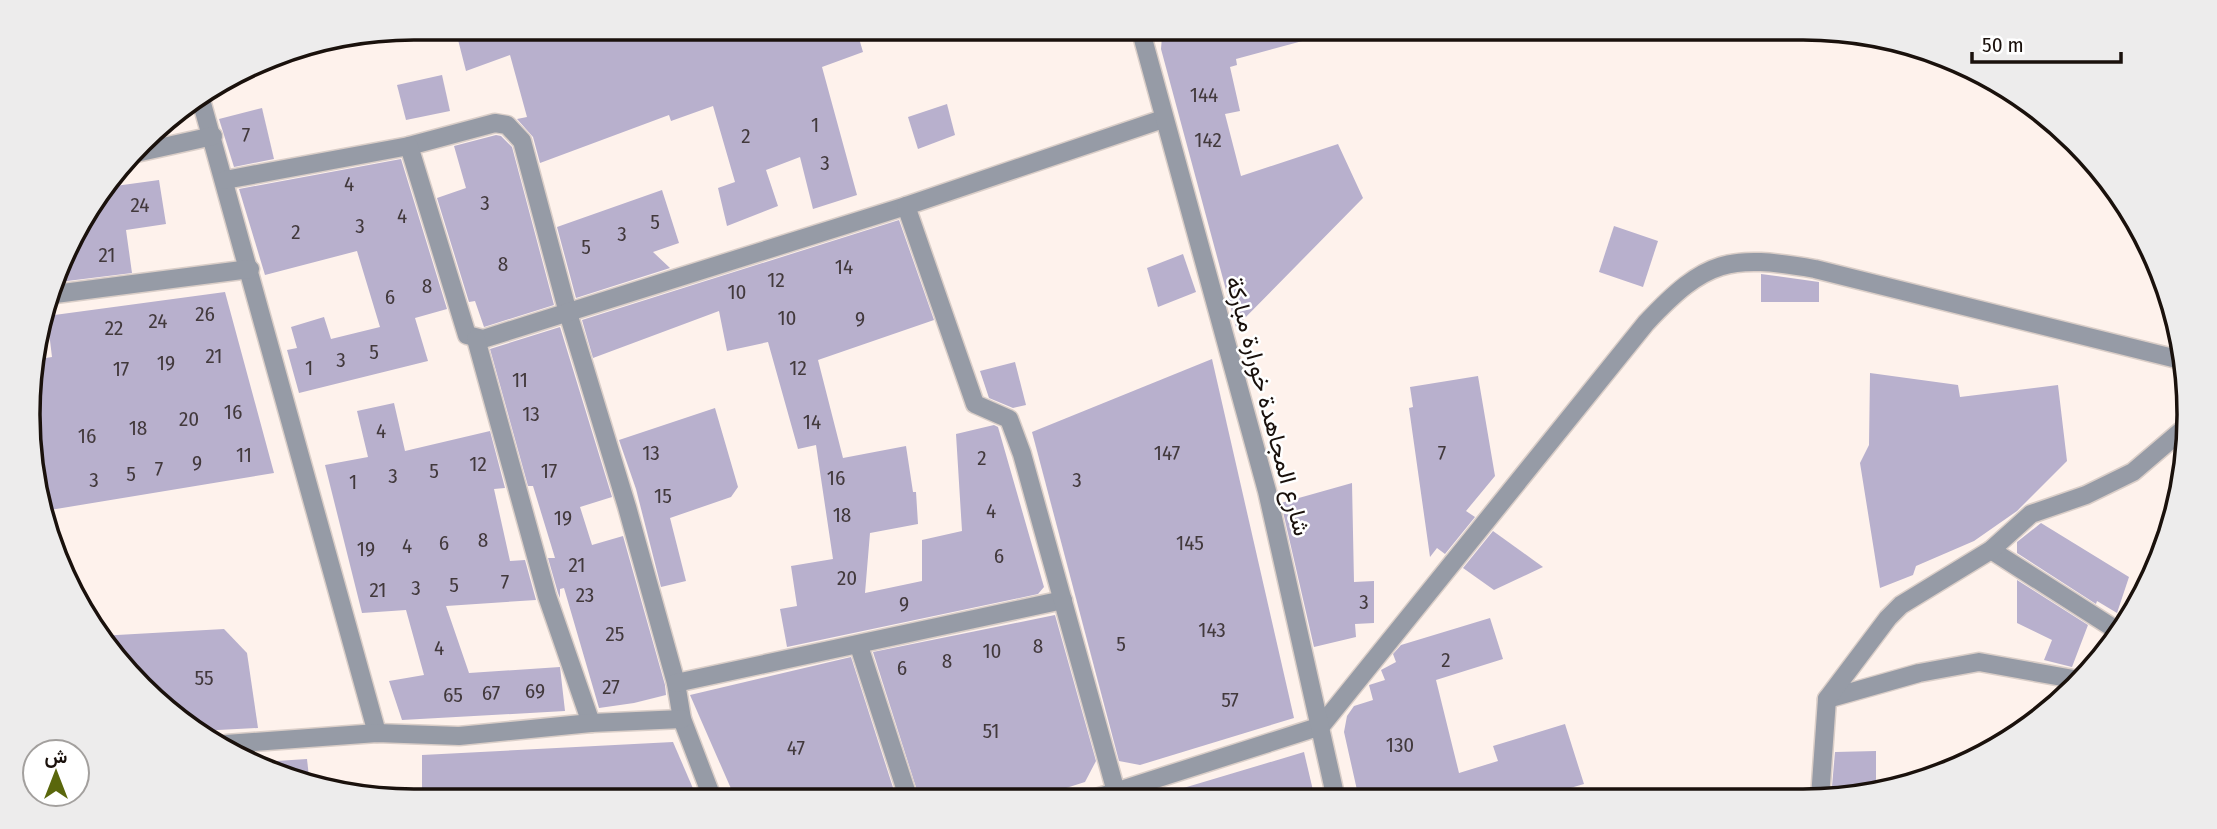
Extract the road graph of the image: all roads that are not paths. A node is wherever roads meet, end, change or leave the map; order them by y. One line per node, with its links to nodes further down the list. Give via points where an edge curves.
1 (1143, 40): 3 (street, شارع المجاهدة خورارة مباركة)
2 (203, 106): 4 (street)
3 (1163, 119): 8 (street); 24 (street, شارع المجاهدة خورارة مباركة, via 1267,491)
4 (213, 136): 6 (street); 7 (street)
5 (409, 146): 7 (street); 11 (street, via 495,123 515,130 522,141); 12 (street, via 467,335)
6 (150, 150)
7 (225, 180): 9 (street)
8 (906, 206): 11 (street); 16 (street, via 975,404 1009,419)
9 (250, 269): 10 (street); 25 (street)
10 (60, 293)
11 (568, 313): 12 (street); 20 (street)
12 (476, 339): 23 (street, via 547,596)
13 (2173, 358): 24 (street, via 1815,269 1771,261 1717,266 1694,276 1646,323)
14 (2176, 435): 15 (street, via 2133,471 2086,495 2031,514)
15 (1991, 550): 17 (street); 21 (street, via 1901,605)
16 (1063, 600): 18 (street); 30 (street)
17 (2111, 626)
18 (859, 646): 20 (street); 29 (street)
19 (2068, 678): 21 (street, via 1979,662 1919,673)
20 (676, 683): 22 (street)
21 (1827, 699): 27 (street)
22 (682, 719): 23 (street); 28 (street)
23 (591, 723): 25 (street, via 459,736)
24 (1321, 726): 31 (street); 32 (street, شارع المجاهدة خورارة مباركة)
25 (377, 733): 26 (street)
26 (236, 743)
27 (1821, 788)
28 (709, 789)
29 (905, 789)
30 (1115, 789)
31 (1137, 789)
32 (1334, 789)

